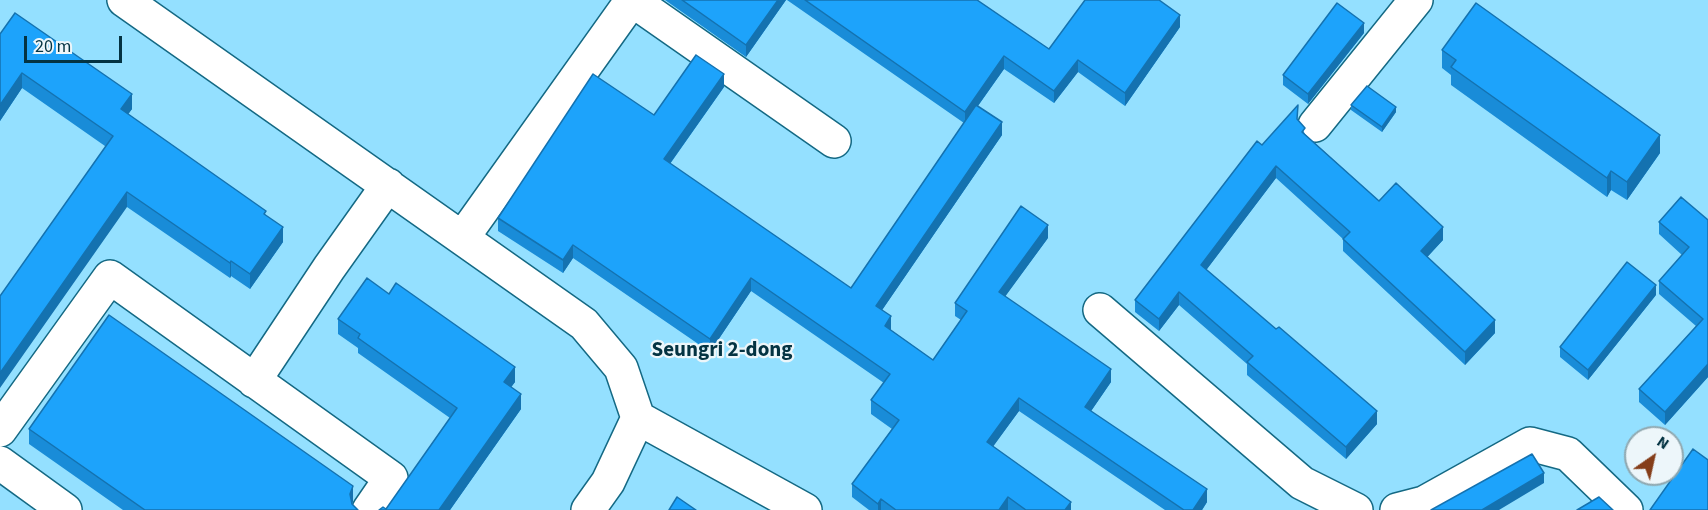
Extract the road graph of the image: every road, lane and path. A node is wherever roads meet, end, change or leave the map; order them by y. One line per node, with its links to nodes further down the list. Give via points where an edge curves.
1 (124, 0): 6 (street)
2 (632, 0): 5 (street); 7 (street)
3 (1416, 0): 4 (street)
4 (1315, 125)
5 (834, 141)
6 (388, 185): 7 (street); 9 (street)
7 (463, 237): 10 (street, via 584,324 621,368)
8 (1100, 310): 13 (street)
9 (254, 381): 11 (street, via 110,277); 15 (street, via 391,478)
10 (638, 418): 16 (street, via 608,482); 17 (street)
11 (0, 430)
12 (0, 463): 14 (street)
13 (1334, 507)
14 (65, 510)
15 (369, 510)
16 (588, 510)
17 (805, 510)
18 (1396, 510): 19 (street, via 1424,503 1530,444 1568,454)
19 (1626, 510)

